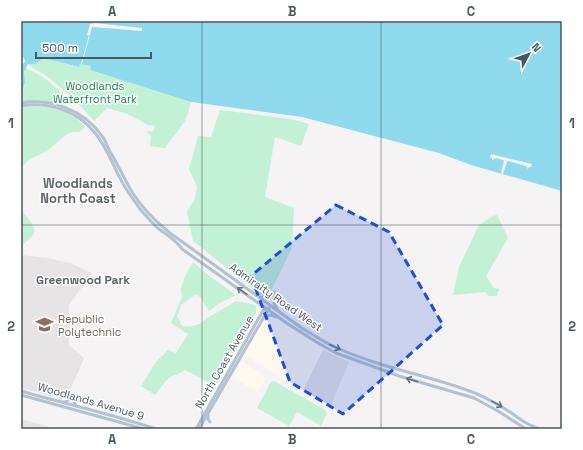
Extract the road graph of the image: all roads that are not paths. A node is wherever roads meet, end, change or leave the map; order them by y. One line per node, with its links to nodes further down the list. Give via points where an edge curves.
1 (64, 104): 4 (main road)
2 (21, 105): 3 (main road)
3 (59, 106): 4 (main road, Admiralty Road West); 5 (main road, Admiralty Road West, via 88,126)
4 (66, 108): 5 (main road, Admiralty Road West, via 93,125 103,137)
5 (108, 153): 6 (main road, Admiralty Road West, via 145,210 170,233); 8 (main road, Admiralty Road West, via 123,185 148,218 182,249)
6 (205, 257): 7 (main road, Admiralty Road West); 8 (main road, via 210,263)
7 (215, 265): 9 (main road, via 210,267); 11 (main road, Admiralty Road West)
8 (206, 266): 9 (main road, Admiralty Road West)
9 (213, 271): 13 (main road, Admiralty Road West, one-way to 9)
10 (274, 292): 11 (main road, via 268,297)
11 (258, 296): 14 (main road, Admiralty Road West)
12 (274, 297): 16 (main road)
13 (257, 302): 15 (main road, Admiralty Road West); 17 (main road, via 262,308)
14 (268, 304): 15 (main road, North Coast Avenue); 16 (main road, Admiralty Road West)
15 (267, 308): 17 (main road, North Coast Avenue); 18 (main road, Admiralty Road West)
16 (279, 312): 19 (main road, Admiralty Road West, one-way to 19, via 319,339)
17 (262, 315): 18 (main road); 28 (main road, North Coast Avenue); 36 (main road, North Coast Avenue)
18 (280, 318): 21 (main road, Admiralty Road West, via 336,353)
19 (373, 361): 20 (main road, Admiralty Road West); 21 (main road)
20 (384, 365): 22 (main road); 33 (main road, Admiralty Road West, one-way to 33, via 481,396)
21 (373, 366): 22 (main road, Admiralty Road West)
22 (383, 369): 37 (main road, Admiralty Road West, one-way to 22, via 474,398)
23 (21, 391): 25 (main road, Woodlands Avenue 9)
24 (21, 395): 29 (main road, Woodlands Avenue 9)
25 (57, 401): 26 (main road, Woodlands Avenue 9); 26 (main road, via 65,402 72,399)
26 (76, 406): 27 (main road, Woodlands Avenue 9)
27 (97, 412): 29 (main road, via 94,413); 30 (main road, Woodlands Avenue 9)
28 (208, 413): 32 (main road, North Coast Avenue); 32 (main road, via 210,422)
29 (96, 416): 31 (main road, Woodlands Avenue 9)
30 (119, 418): 31 (main road); 35 (main road, Woodlands Avenue 9)
31 (119, 422): 34 (main road, Woodlands Avenue 9)
32 (201, 424): 36 (main road, North Coast Avenue)
33 (527, 424): 37 (main road); 38 (main road, Admiralty Road West)
34 (144, 429)
35 (156, 429)
36 (197, 429)
37 (523, 429)
38 (539, 429)

